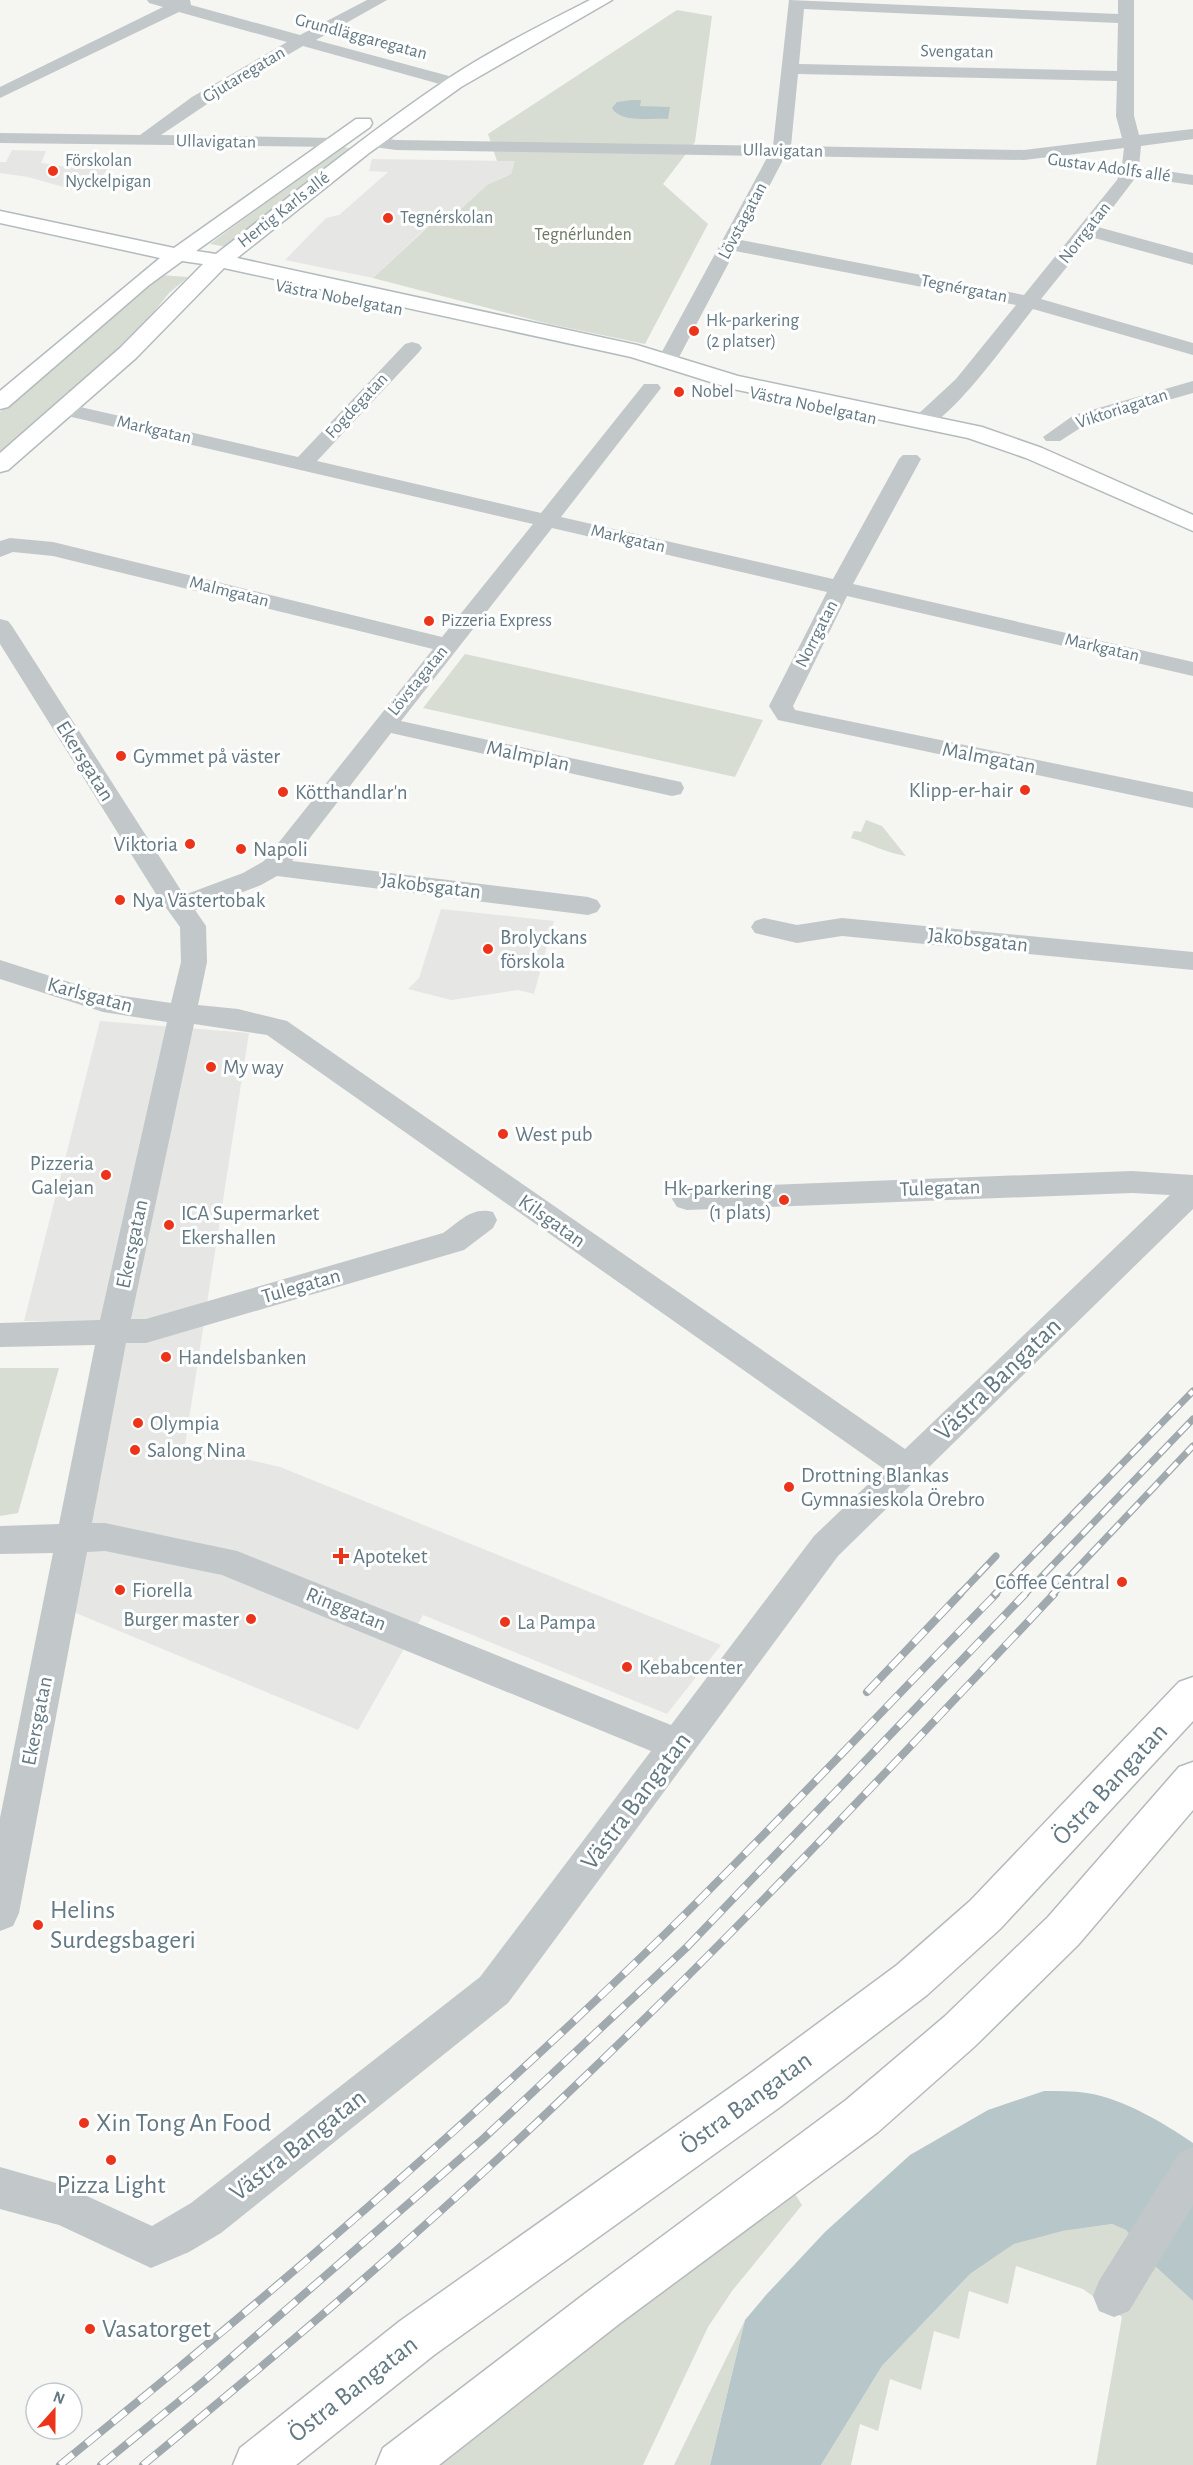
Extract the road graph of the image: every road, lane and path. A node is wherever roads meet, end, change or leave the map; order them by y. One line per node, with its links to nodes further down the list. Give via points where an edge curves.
1 (155, 0): 7 (street, Grundläggaregatan)
2 (379, 0): 9 (street, Gjutaregatan)
3 (578, 0): 12 (main road, Hertig Karls allé)
4 (602, 0): 12 (main road, Hertig Karls allé)
5 (1126, 0): 8 (street, Norrgatan)
6 (797, 2): 8 (street); 10 (street, Lövstagatan)
7 (183, 3): 9 (street, Grundläggaregatan); 13 (street)
8 (1125, 19): 11 (street, Norrgatan)
9 (301, 40): 12 (street, Grundläggaregatan); 18 (street, Gjutaregatan, via 169,120)
10 (790, 69): 11 (street, Svengatan); 23 (street, Lövstagatan)
11 (1124, 76): 19 (street, Norrgatan, via 1125,116)
12 (445, 81): 14 (main road, Hertig Karls allé); 20 (main road, Hertig Karls allé)
13 (0, 93)
14 (399, 100)
15 (382, 111): 21 (main road, Hertig Karls allé)
16 (1193, 134): 19 (street, Ullavigatan)
17 (0, 138): 18 (street, Ullavigatan)
18 (144, 140): 22 (street, Ullavigatan)
19 (1132, 141): 24 (street, Ullavigatan); 26 (street, Norrgatan)
20 (373, 142): 23 (street, Ullavigatan); 33 (main road, Hertig Karls allé)
21 (333, 143): 22 (street, Ullavigatan); 25 (main road, Hertig Karls allé)
22 (287, 144): 25 (street, Ullavigatan)
23 (779, 151): 24 (street, Ullavigatan); 30 (street, Lövstagatan)
24 (1024, 155): 26 (street, Gustav Adolfs allé)
25 (310, 159): 31 (main road, Hertig Karls allé)
26 (1130, 171): 27 (street, Gustav Adolfs allé); 29 (street, Norrgatan)
27 (1193, 180)
28 (0, 217): 31 (main road)
29 (1088, 230): 32 (street); 34 (street, Norrgatan)
30 (730, 244): 34 (street, Tegnérgatan); 37 (street, Lövstagatan)
31 (180, 255): 33 (main road); 40 (main road, Hertig Karls allé, via 142,281)
32 (1193, 259)
33 (215, 265): 37 (main road, Västra Nobelgatan, via 478,316); 41 (main road, Hertig Karls allé, via 128,353); 49 (main road, Västra Nobelgatan, via 284,288 446,318 691,381 916,428 1003,452)
34 (1030, 302): 36 (street, Tegnérgatan); 42 (street, Norrgatan, via 950,398)
35 (412, 348): 45 (street, Fogdegatan)
36 (1193, 349)
37 (667, 361): 42 (main road, Västra Nobelgatan, via 733,382)
38 (1193, 387): 43 (street, Viktoriagatan, via 1081,419)
39 (651, 388): 47 (street, Lövstagatan)
40 (0, 402)
41 (63, 409): 45 (street, Markgatan); 46 (main road, Hertig Karls allé)
42 (922, 421): 48 (main road, Västra Nobelgatan, via 1020,447)
43 (1053, 437)
44 (910, 459): 51 (street, Norrgatan)
45 (303, 464): 47 (street, Markgatan)
46 (0, 465)
47 (545, 520): 51 (street, Markgatan); 53 (street, Lövstagatan)
48 (1193, 524)
49 (1193, 535)
50 (3, 544): 53 (street, Malmgatan, via 62,551)
51 (840, 588): 54 (street, Markgatan); 55 (street, Norrgatan, via 781,706)
52 (0, 626): 61 (street, Ekersgatan)
53 (447, 645): 56 (street, Lövstagatan)
54 (1193, 669)
55 (786, 715): 58 (street, Malmgatan)
56 (383, 724): 57 (street, Malmplan); 59 (street, Lövstagatan)
57 (672, 788)
58 (1193, 800)
59 (273, 867): 60 (street, Jakobsgatan); 61 (street, Lövstagatan)
60 (588, 906)
61 (179, 907): 65 (street, Ekersgatan, via 193,926 194,962)
62 (764, 927): 63 (street, Jakobsgatan, via 797,934 842,927)
63 (1193, 961)
64 (0, 969): 65 (street, Karlsgatan, via 118,1006)
65 (182, 1015): 70 (street, Ekersgatan); 72 (street, Kilsgatan, via 250,1019 277,1029)
66 (1193, 1186): 68 (street, Tulegatan, via 1132,1182)
67 (1193, 1191): 72 (street, Västra Bangatan)
68 (687, 1199)
69 (482, 1220): 70 (street, Tulegatan, via 453,1242 147,1331)
70 (113, 1331): 71 (street, Tulegatan); 73 (street, Ekersgatan)
71 (0, 1335)
72 (907, 1468): 76 (street, Västra Bangatan, via 826,1546)
73 (73, 1536): 74 (street, Ringgatan); 76 (street, Ringgatan, via 117,1539 225,1561); 78 (street, Ekersgatan)
74 (0, 1540)
75 (1193, 1694): 82 (main road, Östra Bangatan, via 985,1915 912,1980 764,2091 417,2338)
76 (678, 1745): 80 (street, Västra Bangatan, via 494,1990 206,2218 151,2247 63,2206)
77 (1193, 1780): 83 (main road, via 1064,1931 959,2032 871,2109)
78 (0, 1913)
79 (1193, 2168): 81 (street)
80 (0, 2188)
81 (1114, 2296)
82 (275, 2451)
83 (400, 2465)

